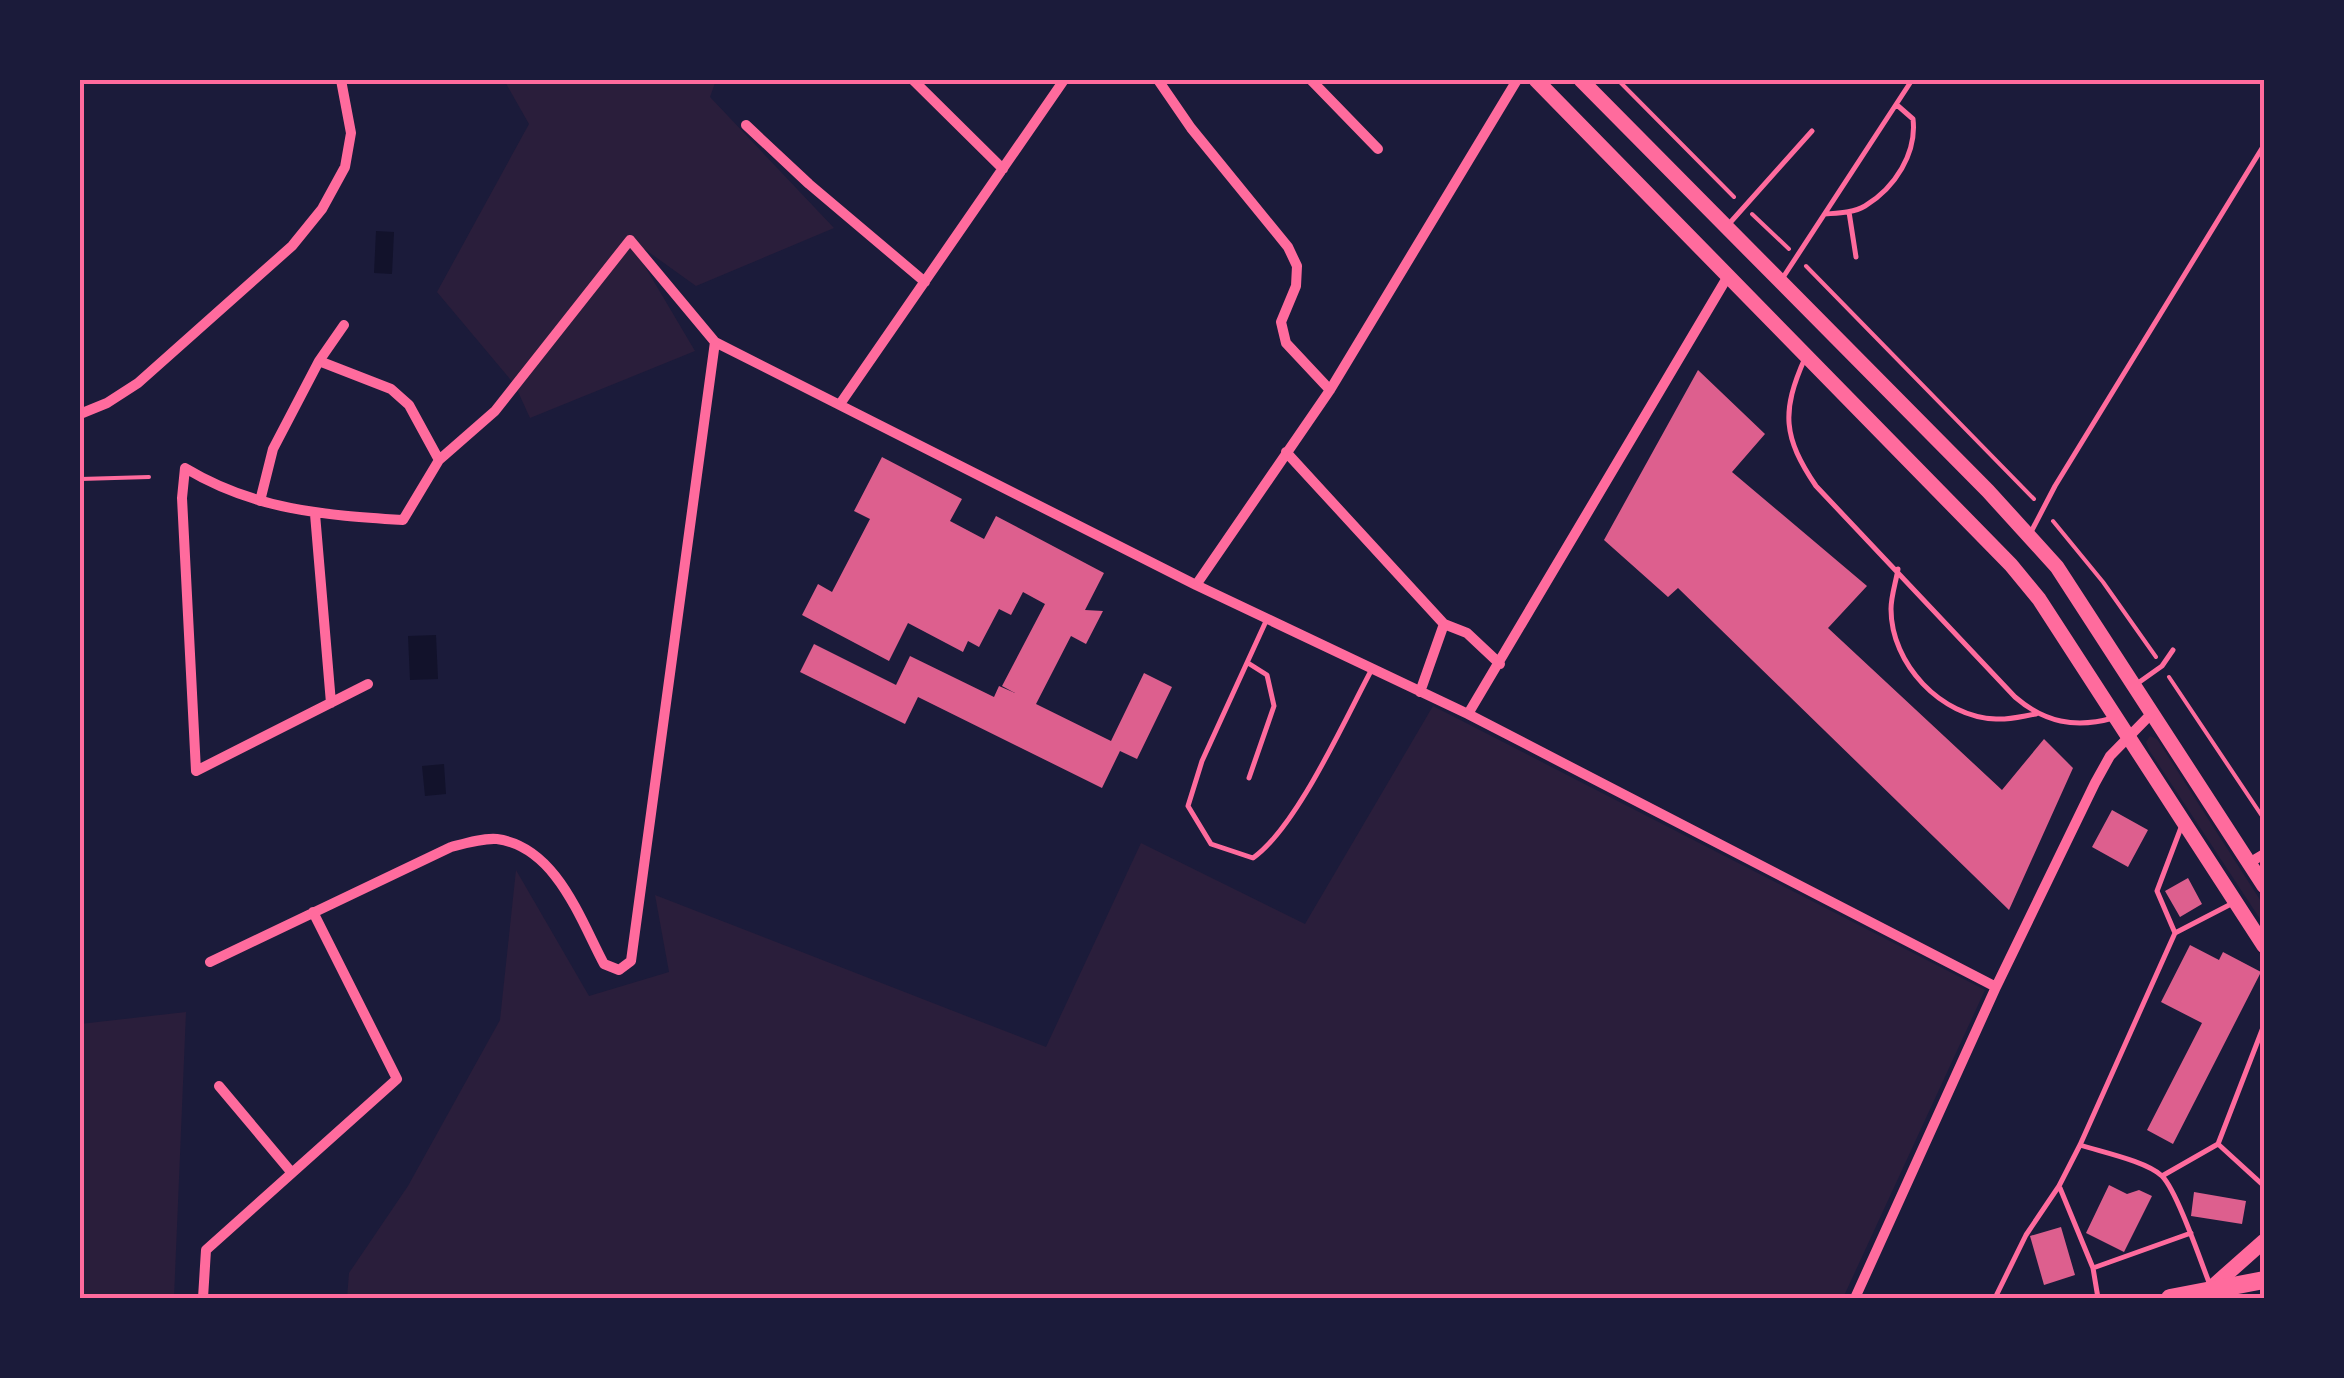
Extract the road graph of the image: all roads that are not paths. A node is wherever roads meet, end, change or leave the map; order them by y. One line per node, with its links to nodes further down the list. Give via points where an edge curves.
1 (341, 80): 29 (street, via 351,133 345,167 322,209 292,246 138,382)
2 (913, 80): 15 (street)
3 (1064, 80): 15 (street)
4 (1158, 80): 27 (street, via 1288,247 1298,266 1281,322 1286,342)
5 (1311, 80): 14 (street)
6 (1517, 80): 27 (street)
7 (1536, 80): 20 (main road)
8 (1580, 80): 18 (main road)
9 (1912, 80): 10 (lane)
10 (1898, 105): 16 (lane, via 1913,118 1915,139 1904,164 1887,187); 17 (lane)
11 (746, 125): 21 (street)
12 (1812, 131): 18 (lane)
13 (2264, 145): 34 (lane)
14 (1378, 149)
15 (1003, 169): 21 (street)
16 (1848, 212): 17 (lane); 19 (lane)
17 (1825, 214): 22 (lane)
18 (1726, 227): 22 (main road)
19 (1856, 257)
20 (1728, 276): 25 (main road); 41 (street)
21 (925, 282): 28 (street)
22 (1780, 282): 34 (main road)
23 (344, 324): 26 (street)
24 (714, 342): 28 (street); 31 (street, via 630,240 494,411); 57 (street, via 631,961 619,970 604,964 555,873 500,840 452,847)
25 (1806, 355): 35 (lane, via 1790,393 1787,422 1796,456 1816,486); 50 (main road, via 2039,598)
26 (320, 361): 31 (street, via 391,389 409,405); 32 (street, via 273,448)
27 (1330, 390): 30 (street)
28 (840, 404): 36 (street)
29 (80, 414)
30 (1286, 452): 36 (street); 38 (street)
31 (438, 460): 33 (street, via 403,520)
32 (260, 501): 33 (street); 46 (street, via 185,468 196,772)
33 (315, 514): 46 (street)
34 (2030, 536): 44 (main road)
35 (1898, 570): 49 (lane); 49 (lane, via 1891,610 1900,650 1922,685 1955,709 1995,719)
36 (1196, 585): 37 (street)
37 (1268, 619): 40 (lane); 42 (street)
38 (1444, 624): 41 (street); 45 (street)
39 (2173, 650): 44 (lane)
40 (1248, 663): 42 (lane, via 1188,806 1211,844 1253,858 1294,812); 52 (lane, via 1267,675 1274,706)
41 (1500, 664): 48 (street)
42 (1372, 669): 45 (street)
43 (368, 684): 46 (street)
44 (2135, 685): 47 (main road)
45 (1420, 692): 48 (street)
46 (331, 703)
47 (2153, 712): 51 (street); 54 (main road)
48 (1468, 714): 61 (street)
49 (2036, 714): 50 (lane, via 2078,724)
50 (2116, 718): 51 (main road)
51 (2128, 736): 53 (main road); 61 (street, via 2110,756)
52 (1249, 778)
53 (2183, 822): 56 (main road); 58 (lane, via 2157,891)
54 (2257, 858): 55 (main road)
55 (2264, 886)
56 (2236, 902): 58 (lane); 59 (main road)
57 (313, 912): 60 (street); 66 (street, via 397,1079)
58 (2175, 933): 65 (lane)
59 (2264, 946)
60 (210, 962)
61 (1996, 987): 76 (street)
62 (2264, 1025): 64 (lane)
63 (219, 1086): 66 (street)
64 (2218, 1144): 67 (lane); 69 (lane)
65 (2080, 1145): 67 (lane); 68 (lane)
66 (292, 1173): 75 (street, via 206,1250)
67 (2162, 1176): 70 (lane)
68 (2059, 1186): 72 (lane); 77 (lane)
69 (2264, 1186)
70 (2191, 1232): 72 (lane); 74 (lane)
71 (2264, 1242): 74 (main road)
72 (2093, 1268): 78 (lane)
73 (2264, 1280): 74 (main road)
74 (2211, 1288): 79 (main road)
75 (203, 1298)
76 (1855, 1298)
77 (1995, 1298)
78 (2098, 1298)
79 (2170, 1298)

